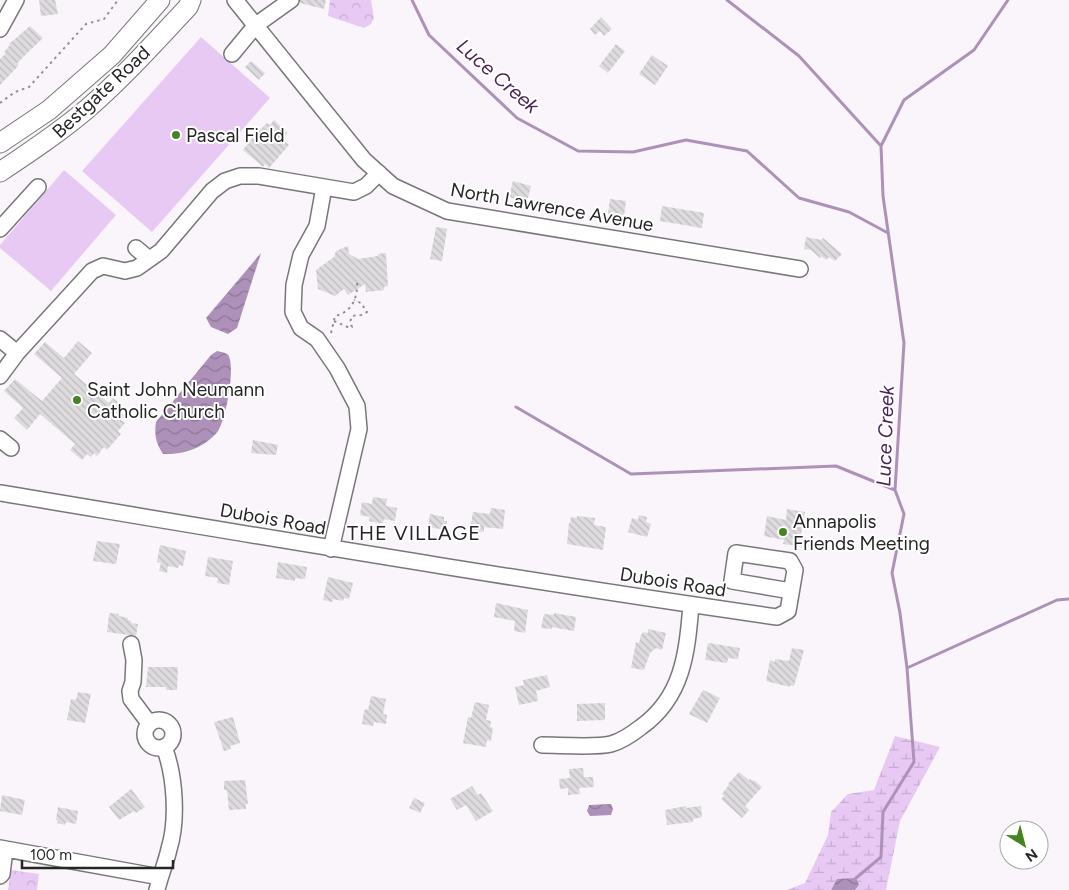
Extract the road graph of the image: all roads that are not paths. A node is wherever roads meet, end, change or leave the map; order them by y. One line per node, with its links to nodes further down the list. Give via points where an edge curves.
1 (16, 0): 7 (street)
2 (160, 0): 9 (main road, Bestgate Road, via 112,55 49,110)
3 (191, 0): 10 (main road, Bestgate Road, via 169,27 88,108 47,141)
4 (235, 0): 6 (street, North Lawrence Avenue)
5 (286, 2): 6 (street)
6 (256, 25): 8 (street); 11 (street, North Lawrence Avenue, via 364,160)
7 (0, 29)
8 (232, 54)
9 (0, 143)
10 (0, 172)
11 (379, 173): 13 (street, via 354,192); 17 (street, North Lawrence Avenue, via 393,186 447,211)
12 (38, 187): 14 (street)
13 (324, 187): 16 (street, via 259,176 240,176 224,182 212,191 161,251); 22 (street, via 317,226 301,255 294,285 293,312 301,328 317,339 337,368 357,406 359,429)
14 (0, 229)
15 (136, 248): 16 (street)
16 (149, 259): 19 (street, via 137,268 125,271 104,266 92,271)
17 (800, 269)
18 (0, 339): 19 (street)
19 (9, 356): 20 (street)
20 (0, 376)
21 (0, 493): 22 (street, Dubois Road)
22 (331, 549): 24 (street, Dubois Road)
23 (792, 590): 24 (street, Dubois Road, via 788,611 777,617)
24 (691, 605): 26 (street, via 682,671 672,694 655,718 610,744)
25 (132, 644): 29 (street, via 131,699 149,723 145,733 148,743 164,747 174,807 170,848)
26 (542, 745)
27 (2, 849): 28 (street); 29 (street)
28 (0, 876)
29 (159, 884)

